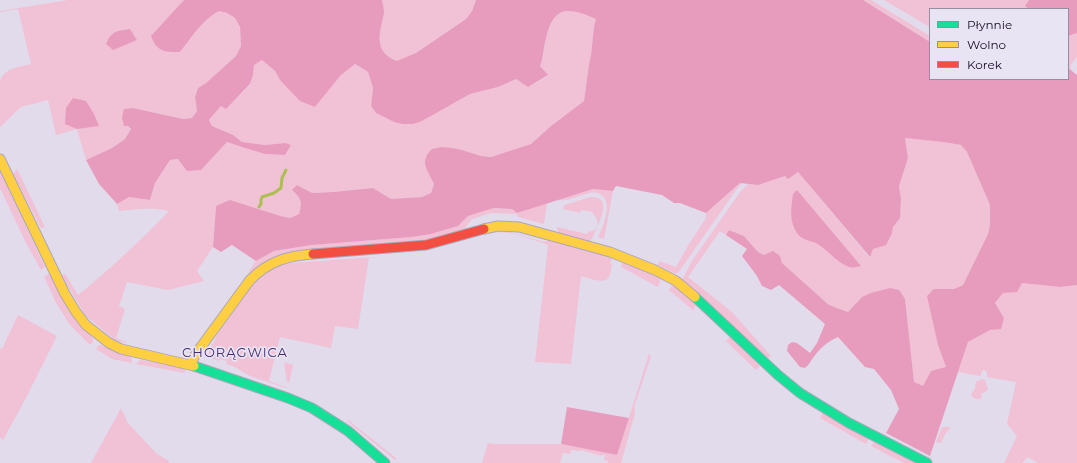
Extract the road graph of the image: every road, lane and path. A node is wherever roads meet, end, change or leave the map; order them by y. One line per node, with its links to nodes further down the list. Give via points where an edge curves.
1 (0, 159): 2 (street, via 65,294 86,325 121,349)
2 (191, 364): 3 (street, via 312,408 348,431); 4 (street, via 254,276 275,261 293,256 426,245 487,228 519,227 610,252 676,281 778,376 800,393 849,423)
3 (385, 463)
4 (928, 463)

